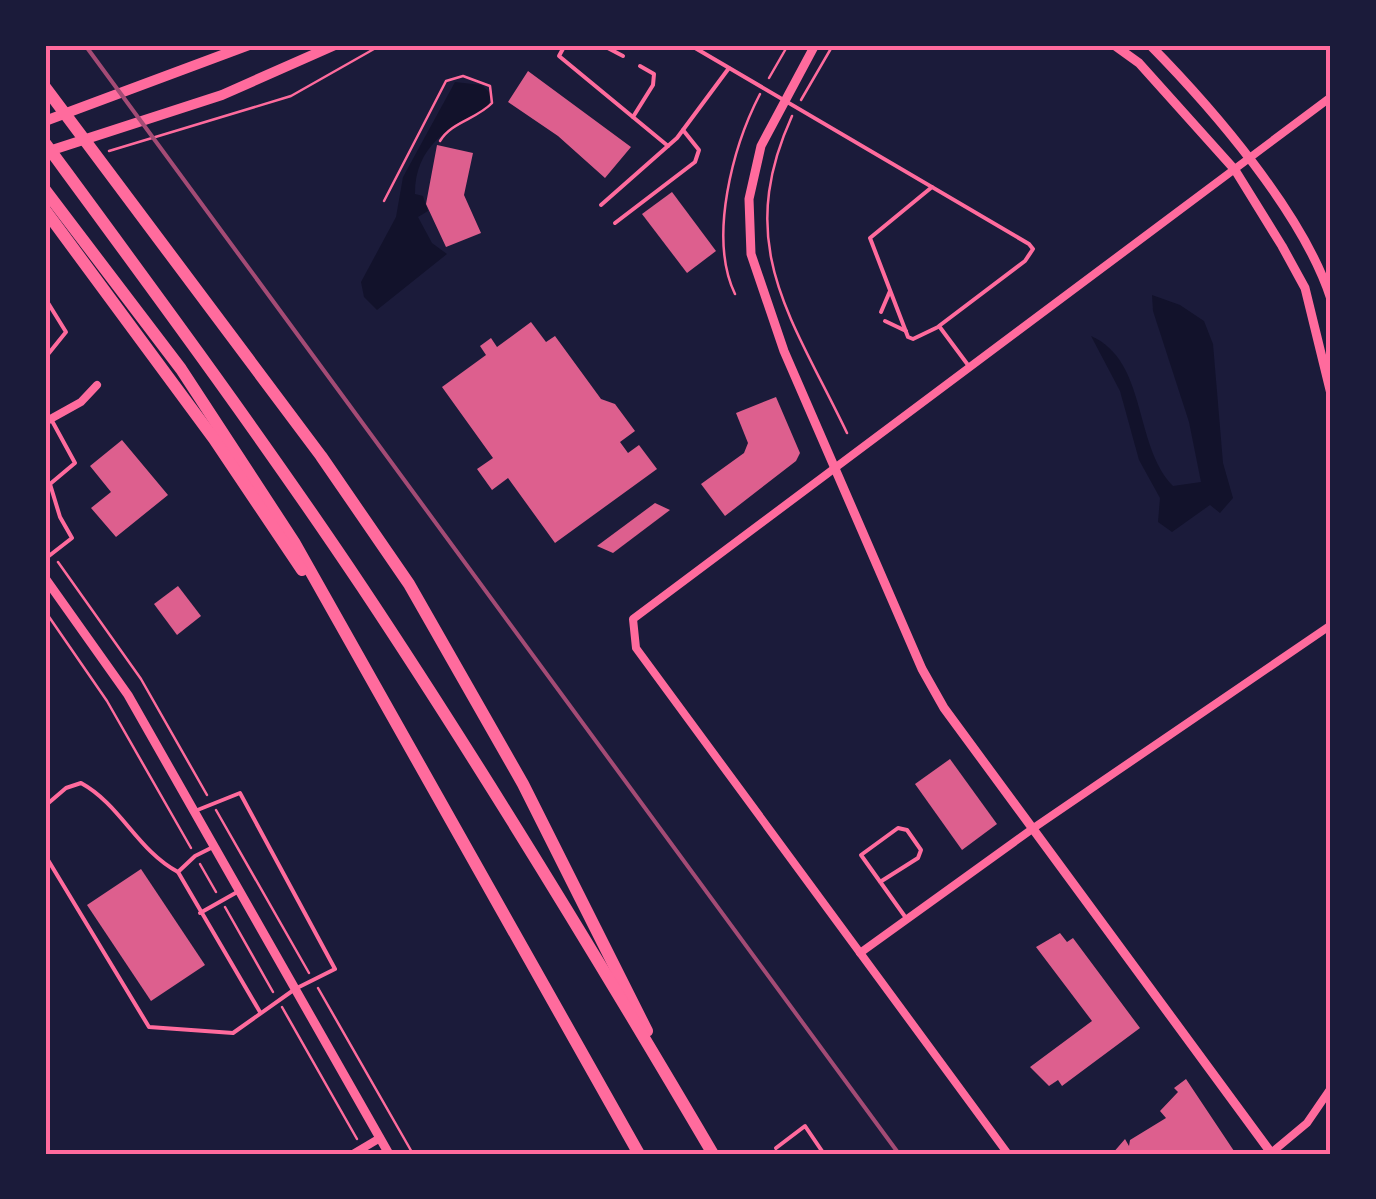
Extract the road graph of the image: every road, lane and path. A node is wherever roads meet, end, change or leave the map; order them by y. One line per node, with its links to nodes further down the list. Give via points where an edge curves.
1 (249, 45): 20 (main road)
2 (335, 45): 23 (main road, via 222,95)
3 (381, 45): 27 (path, via 291,96)
4 (565, 45): 21 (lane, via 559,56)
5 (602, 45): 12 (lane)
6 (690, 45): 14 (lane)
7 (788, 45): 16 (path)
8 (815, 45): 18 (street)
9 (832, 45): 19 (path)
10 (1114, 45): 30 (street, via 1139,62)
11 (1150, 45): 29 (street)
12 (623, 56)
13 (640, 66): 21 (lane, via 654,74 653,86)
14 (729, 68): 16 (lane); 22 (lane)
15 (45, 87): 20 (highway)
16 (763, 90): 18 (lane); 38 (path, via 737,150 726,204 725,248)
17 (1331, 97): 29 (street)
18 (784, 100): 19 (lane); 51 (street, via 755,167 751,254 762,296)
19 (797, 108): 31 (lane); 50 (path, via 772,164 764,215 769,253)
20 (55, 117): 23 (highway)
21 (634, 118): 26 (lane)
22 (684, 130): 26 (lane); 36 (lane, via 699,150 696,162)
23 (83, 141): 28 (main road); 76 (highway, via 321,456 418,600 605,942)
24 (440, 142): 33 (path, via 445,132 487,109 490,86 463,76 446,82)
25 (45, 143): 76 (highway, via 361,586)
26 (668, 146): 34 (lane)
27 (124, 147)
28 (45, 153)
29 (1247, 159): 30 (street); 40 (street, via 1294,225)
30 (1235, 170): 46 (street); 48 (street, via 1305,288)
31 (932, 186): 37 (lane, via 870,238); 43 (lane, via 1033,249)
32 (45, 190): 57 (highway, via 247,466)
33 (384, 200)
34 (601, 205)
35 (45, 210): 57 (highway, via 214,439)
36 (614, 223)
37 (890, 291): 41 (lane); 44 (lane)
38 (735, 294)
39 (45, 298): 45 (lane, via 66,332)
40 (1331, 298)
41 (881, 312)
42 (885, 321): 44 (lane)
43 (939, 326): 44 (lane, via 913,339); 46 (lane)
44 (906, 332)
45 (45, 358)
46 (970, 368): 51 (street)
47 (97, 385): 49 (street)
48 (1331, 394)
49 (48, 421): 52 (lane, via 75,464 50,484 72,538)
50 (847, 433)
51 (837, 467): 61 (street, via 922,669); 71 (street, via 643,608 630,630 636,648)
52 (52, 554): 53 (lane); 58 (path, via 141,679)
53 (45, 559)
54 (45, 578): 60 (street, via 128,695)
55 (45, 611): 64 (path, via 107,701)
56 (1331, 625): 61 (street)
57 (393, 710): 84 (highway)
58 (212, 804): 60 (lane); 72 (path); 72 (lane, via 240,793 335,969)
59 (45, 806): 65 (lane, via 82,783 104,796 154,860)
60 (193, 811): 62 (street)
61 (1035, 827): 70 (street); 88 (street)
62 (214, 847): 64 (lane); 67 (street)
63 (45, 854): 75 (lane, via 149,1028 232,1033)
64 (195, 856): 65 (lane); 68 (path)
65 (178, 872): 69 (lane)
66 (880, 882): 66 (lane, via 918,858 906,830 898,828 861,855); 70 (lane)
67 (238, 891): 68 (lane); 73 (street)
68 (221, 901): 69 (lane); 74 (path)
69 (200, 914): 75 (lane)
70 (907, 919): 71 (street)
71 (860, 954): 87 (street)
72 (313, 980): 73 (lane); 83 (path)
73 (295, 989): 74 (lane); 78 (street)
74 (278, 1000): 75 (lane); 79 (path)
75 (260, 1012)
76 (664, 1070): 85 (highway)
77 (1331, 1088): 88 (street, via 1307,1123)
78 (380, 1138): 81 (street); 82 (street)
79 (358, 1140)
80 (776, 1148): 86 (lane, via 805,1126)
81 (353, 1154)
82 (388, 1154)
83 (413, 1154)
84 (639, 1154)
85 (713, 1154)
86 (824, 1154)
87 (1008, 1154)
88 (1272, 1154)

